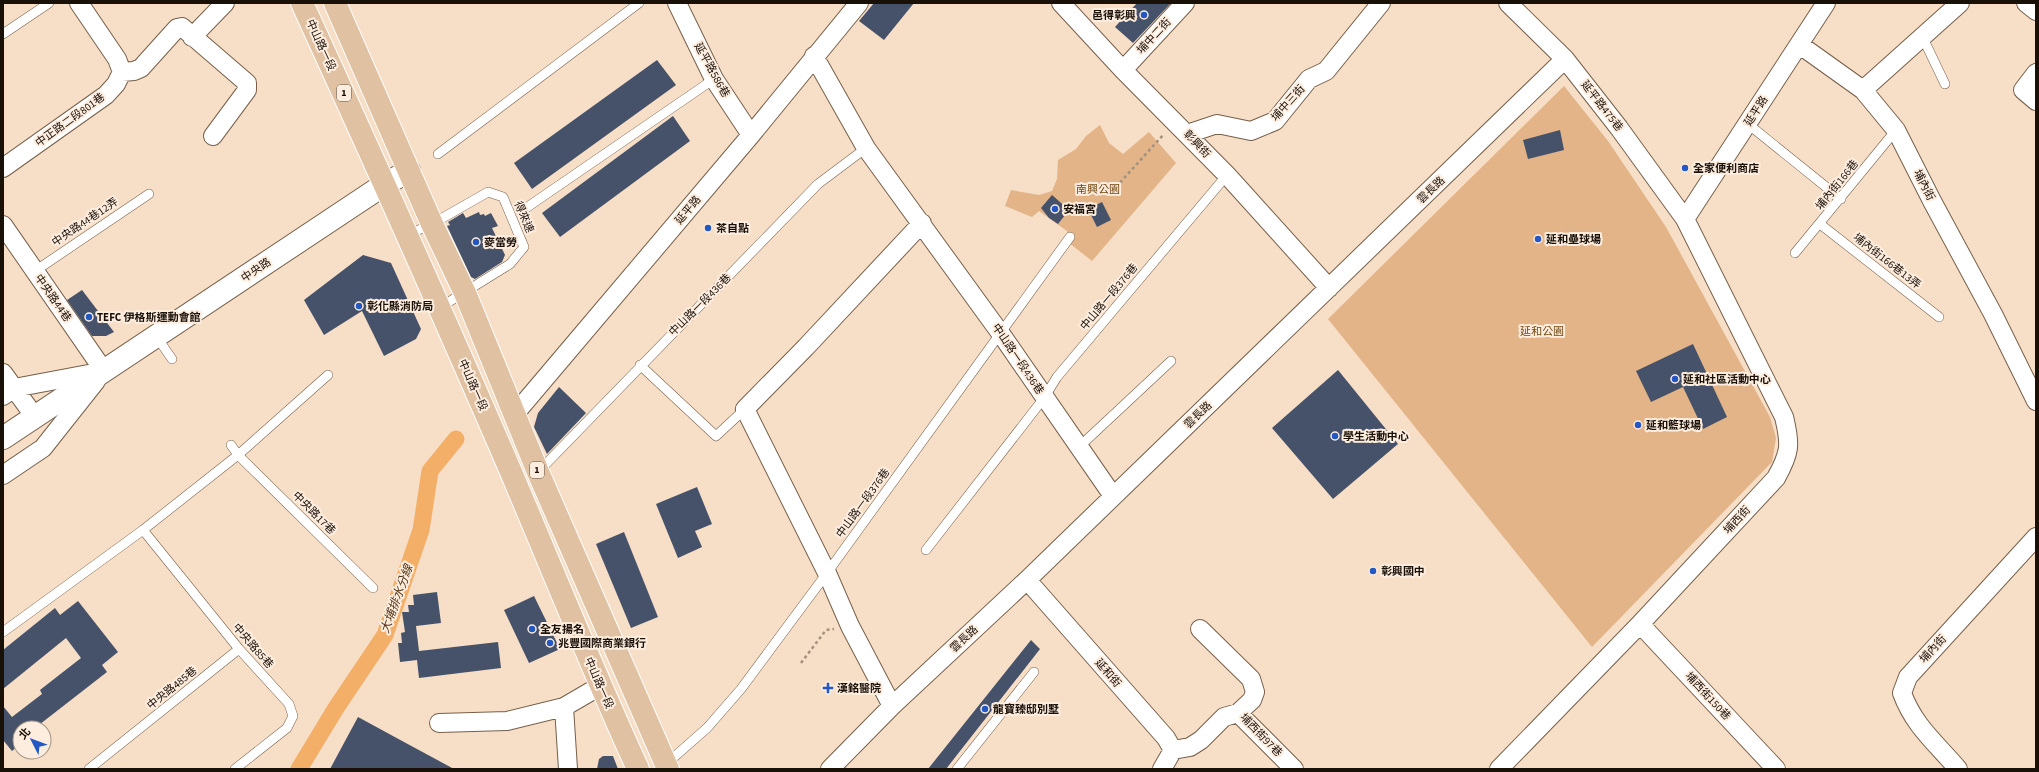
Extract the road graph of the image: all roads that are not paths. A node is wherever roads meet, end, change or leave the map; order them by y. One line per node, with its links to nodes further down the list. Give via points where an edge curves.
1 (48, 3): 17 (lane)
2 (79, 3): 24 (street, via 117,59)
3 (225, 3): 18 (street)
4 (302, 3): 40 (main road, 中山路一段 / 1)
5 (335, 3): 38 (main road, 1)
6 (639, 3): 36 (lane)
7 (677, 3): 26 (street, 延平路586巷)
8 (859, 3): 21 (street, 延平路)
9 (1061, 3): 23 (street, 彰興街)
10 (1186, 3): 23 (street, 埔中二街)
11 (1381, 3): 31 (street, 埔中三街, via 1326,72 1309,79 1275,121 1251,131 1217,124)
12 (1508, 3): 22 (street, 延平路475巷)
13 (1826, 3): 20 (street, 延平路)
14 (1960, 3): 19 (street)
15 (2026, 3): 16 (street)
16 (2036, 11)
17 (3, 34)
18 (192, 36): 24 (street, via 182,27 177,28 141,68); 34 (street, via 247,83 247,90)
19 (1922, 36): 27 (lane); 28 (street)
20 (1800, 45): 28 (street, 埔內街); 30 (street, 延平路)
21 (814, 56): 33 (street, 延平路); 35 (street, 中山路一段436巷)
22 (1565, 60): 44 (street, 延平路475巷, via 1619,128); 53 (street, 雲長路)
23 (1123, 70): 31 (street, 彰興街)
24 (122, 72): 37 (street, 中正路二段801巷, via 106,95)
25 (2036, 73): 29 (street, via 2023,90)
26 (714, 79): 33 (street, 延平路586巷); 43 (lane)
27 (1945, 84)
28 (1863, 90): 32 (street, 埔內街)
29 (2036, 101)
30 (1748, 124): 42 (lane); 44 (street, 延平路)
31 (1181, 128): 39 (street, 彰興街)
32 (1896, 130): 42 (lane, 埔內街166巷); 67 (street, 埔內街)
33 (751, 135): 69 (street, 延平路)
34 (213, 136)
35 (866, 148): 45 (street, 中山路一段436巷); 61 (lane, 中山路一段436巷, via 818,184)
36 (438, 154)
37 (3, 168)
38 (409, 171): 40 (street, 中央路); 46 (main road, 1)
39 (1227, 175): 53 (street, 彰興街); 66 (lane, 中山路一段376巷, via 1057,377)
40 (385, 184): 49 (main road, 中山路一段 / 1); 58 (street, 中央路)
41 (149, 194): 52 (lane, 中央路44巷12弄)
42 (1841, 199): 47 (lane, 埔內街166巷)
43 (526, 208)
44 (1685, 219): 84 (street, 埔西街, via 1784,417 1790,440 1786,460 1776,478)
45 (922, 223): 57 (street, 中山路一段436巷); 68 (street)
46 (432, 224): 49 (lane, 得來速); 54 (main road, 1); 54 (lane, 得來速, via 488,192 502,197 524,248 510,264)
47 (1820, 224): 51 (lane, 埔內街166巷); 56 (lane, 埔內街166巷13弄)
48 (3, 226): 52 (street, 中央路44巷)
49 (407, 235): 55 (main road, 中山路一段 / 1)
50 (1070, 237): 57 (lane, 中山路一段376巷)
51 (1795, 254)
52 (34, 271): 62 (street, 中央路44巷)
53 (1329, 288): 77 (street, 雲長路)
54 (465, 293): 55 (lane, 得來速); 69 (main road, 1)
55 (439, 308): 89 (main road, 中山路一段 / 1)
56 (1939, 317)
57 (1001, 334): 66 (street, 中山路一段436巷); 81 (lane, 中山路一段376巷)
58 (156, 336): 59 (lane); 62 (street, 中央路)
59 (172, 359)
60 (1171, 361): 73 (lane)
61 (640, 365): 68 (lane, via 716,436); 75 (lane, 中山路一段436巷)
62 (104, 371): 65 (street, 中央路); 70 (street, 中央路); 76 (street, 中央路, via 42,448)
63 (3, 373): 65 (street)
64 (328, 375): 74 (lane)
65 (9, 392): 70 (street)
66 (1044, 398): 73 (street, 中山路一段436巷); 80 (lane, 中山路一段376巷)
67 (2036, 401)
68 (745, 409): 81 (street)
69 (514, 415): 75 (main road, 1)
70 (35, 417): 71 (street, 中央路)
71 (6, 436)
72 (231, 445): 74 (lane, 中央路17巷)
73 (1078, 447): 77 (street, 中山路一段436巷)
74 (238, 455): 78 (lane); 83 (lane, 中央路17巷)
75 (538, 472): 95 (main road, 1)
76 (3, 475)
77 (1113, 496): 82 (street, 雲長路)
78 (143, 530): 86 (lane); 87 (lane, 中央路85巷)
79 (2036, 537): 106 (street, 埔內街, via 1908,677 1902,694 1908,709 1924,733)
80 (926, 550)
81 (827, 573): 90 (street, via 850,626); 95 (lane, 中山路一段376巷, via 736,694 707,728)
82 (1027, 580): 90 (street, 雲長路); 94 (street, 延和街, via 1166,738)
83 (373, 588)
84 (1640, 624): 104 (street, 埔西街); 105 (street, 埔西街150巷)
85 (1200, 629): 92 (street, 埔西街97巷, via 1252,679 1255,692 1252,700)
86 (3, 632)
87 (239, 649): 96 (lane, 中央路485巷); 97 (lane, 中央路85巷, via 288,704 294,716 287,728)
88 (1034, 672): 101 (lane)
89 (600, 686): 91 (street); 99 (main road, 中山路一段 / 1)
90 (892, 706): 100 (street, 雲長路)
91 (564, 707): 93 (street, via 507,721); 98 (street)
92 (1238, 713): 94 (street, via 1224,717 1201,740 1190,747); 103 (street, 埔西街97巷)
93 (439, 723)
94 (1173, 750): 102 (street)
95 (664, 768)
96 (88, 769)
97 (235, 769)
98 (568, 769)
99 (638, 769)
100 (830, 769)
101 (957, 769)
102 (1162, 769)
103 (1294, 769)
104 (1499, 769)
105 (1776, 769)
106 (1958, 769)

